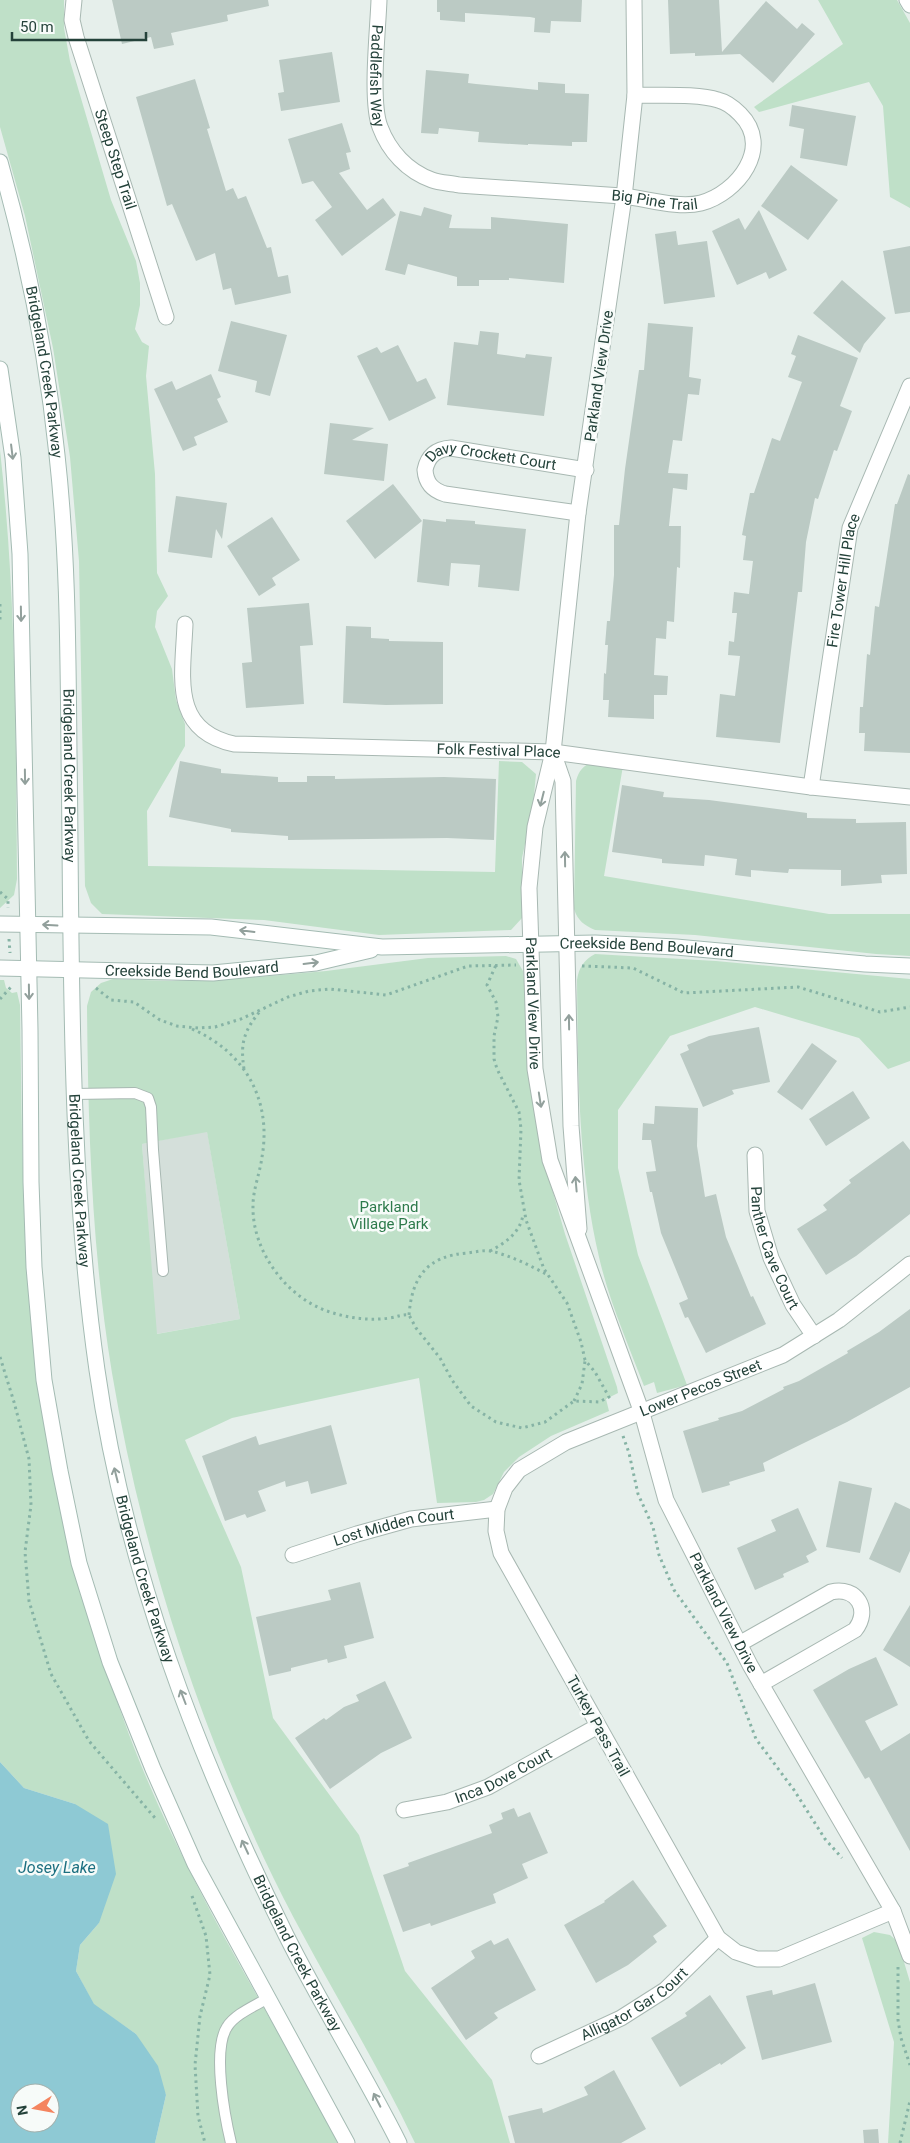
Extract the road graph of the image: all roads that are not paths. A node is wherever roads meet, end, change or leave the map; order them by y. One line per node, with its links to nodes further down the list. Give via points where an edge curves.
1 (379, 0): 7 (street, Paddlefish Way, via 376,99 379,125)
2 (634, 0): 6 (street, Parkland View Drive)
3 (907, 0): 5 (street)
4 (74, 1): 10 (street, Steep Step Trail, via 72,20 76,37)
5 (910, 5)
6 (635, 95): 9 (street, Parkland View Drive); 9 (street, Big Pine Trail, via 718,100 733,107 745,119 753,134 754,149 749,166 737,182 701,202 684,204)
7 (391, 149): 9 (street, Big Pine Trail, via 409,168 432,180 458,185)
8 (0, 162): 21 (street, Bridgeland Creek Parkway, via 27,266 57,454 65,548)
9 (624, 196): 13 (street, Parkland View Drive)
10 (166, 317)
11 (0, 370): 20 (street, one-way to 20, via 13,458 20,554)
12 (910, 386): 17 (street, Fire Tower Hill Place, via 850,528)
13 (586, 470): 14 (street, Parkland View Drive); 14 (street, Davy Crockett Court, via 451,448 431,455 424,470 429,485 445,494)
14 (578, 513): 16 (street, Parkland View Drive)
15 (185, 624): 16 (street, Folk Festival Place, via 182,691 186,706 193,721 218,741)
16 (553, 752): 17 (street, Folk Festival Place); 22 (street, Parkland View Drive, one-way to 16, via 563,781); 23 (street, Parkland View Drive, one-way to 23, via 535,827 529,888)
17 (811, 786): 18 (street, Folk Festival Place)
18 (910, 797)
19 (0, 924): 20 (street, Creekside Bend Boulevard)
20 (28, 924): 21 (street, Creekside Bend Boulevard, one-way to 20); 27 (street)
21 (72, 926): 24 (street, Creekside Bend Boulevard, one-way to 21, via 210,927); 28 (street, Bridgeland Creek Parkway)
22 (567, 943): 23 (street, Creekside Bend Boulevard); 25 (street, Creekside Bend Boulevard, via 676,946); 31 (street, Parkland View Drive, one-way to 22, via 571,1126)
23 (531, 944): 24 (street, Creekside Bend Boulevard); 31 (street, Parkland View Drive, one-way to 31, via 535,1070 550,1160)
24 (382, 947): 28 (street, Creekside Bend Boulevard, one-way to 24, via 213,973 316,963)
25 (910, 966)
26 (0, 968): 27 (street, Creekside Bend Boulevard)
27 (29, 969): 28 (street, Creekside Bend Boulevard); 45 (street, one-way to 45, via 34,1267 44,1380 79,1563 110,1662 153,1769 195,1864)
28 (73, 969): 29 (street, Bridgeland Creek Parkway)
29 (75, 1094): 33 (lane, via 134,1093 148,1098); 49 (street, Bridgeland Creek Parkway, one-way to 29, via 289,1940 242,1842 162,1643 134,1548 97,1374 84,1264)
30 (755, 1155): 34 (street, Panther Cave Court, via 757,1211 771,1258 792,1305)
31 (581, 1250): 35 (street, Parkland View Drive)
32 (910, 1264): 34 (street, Lower Pecos Street)
33 (163, 1271)
34 (814, 1336): 35 (street, Lower Pecos Street, via 783,1355)
35 (642, 1413): 36 (street, Lower Pecos Street, via 566,1442 519,1470 505,1488); 38 (street, Parkland View Drive, via 666,1500)
36 (497, 1509): 37 (street, Lost Midden Court, via 411,1519); 40 (street, Turkey Pass Trail, via 496,1531 501,1553)
37 (293, 1555)
38 (739, 1644): 39 (street, Parkland View Drive); 39 (street, via 831,1592 847,1591 859,1601 862,1617 855,1630)
39 (761, 1684): 42 (street, Parkland View Drive)
40 (598, 1726): 41 (street, Inca Dove Court, via 488,1787 448,1802); 43 (street, Turkey Pass Trail)
41 (404, 1810)
42 (893, 1911): 43 (street, via 780,1959 757,1959 736,1952); 44 (street, Parkland View Drive)
43 (718, 1938): 46 (street, Alligator Gar Court, via 665,1990 621,2018)
44 (910, 1956)
45 (268, 1998): 47 (lane, via 232,2021 222,2039 221,2088); 48 (street)
46 (539, 2056)
47 (231, 2143)
48 (347, 2143)
49 (399, 2143)

